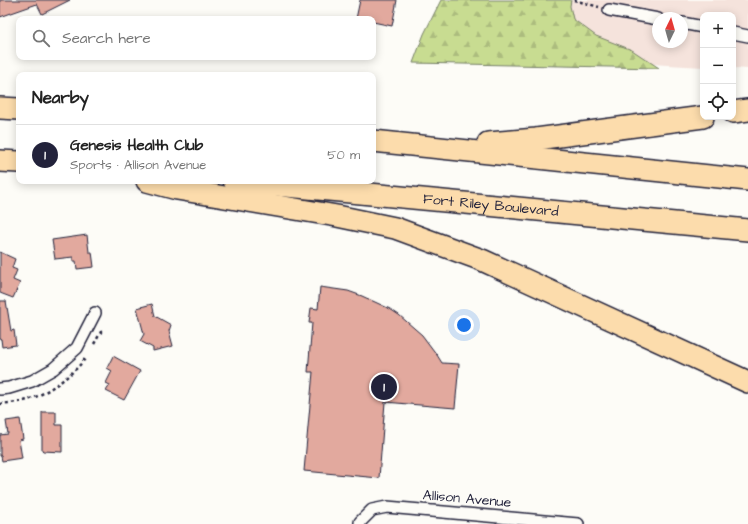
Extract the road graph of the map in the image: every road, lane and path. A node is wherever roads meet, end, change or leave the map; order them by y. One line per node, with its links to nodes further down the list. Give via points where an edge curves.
1 (574, 0): 2 (path)
2 (610, 10): 3 (street)
3 (652, 18)
4 (688, 24): 5 (street)
5 (700, 26)
6 (736, 34): 7 (street)
7 (748, 36)
8 (0, 108): 9 (highway)
9 (16, 109)
10 (748, 110): 11 (highway)
11 (736, 112)
12 (700, 117): 14 (highway, via 536,139)
13 (376, 141): 14 (highway)
14 (435, 147): 17 (highway)
15 (0, 161): 16 (highway)
16 (16, 162)
17 (748, 180)
18 (158, 184): 22 (highway, via 395,228 482,260)
19 (266, 184): 20 (highway, Fort Riley Boulevard)
20 (748, 230)
21 (95, 313): 23 (street, via 77,348 53,369 32,381)
22 (747, 382)
23 (0, 389)
24 (360, 524): 25 (street, Allison Avenue, via 372,510 387,507)
25 (578, 524)

